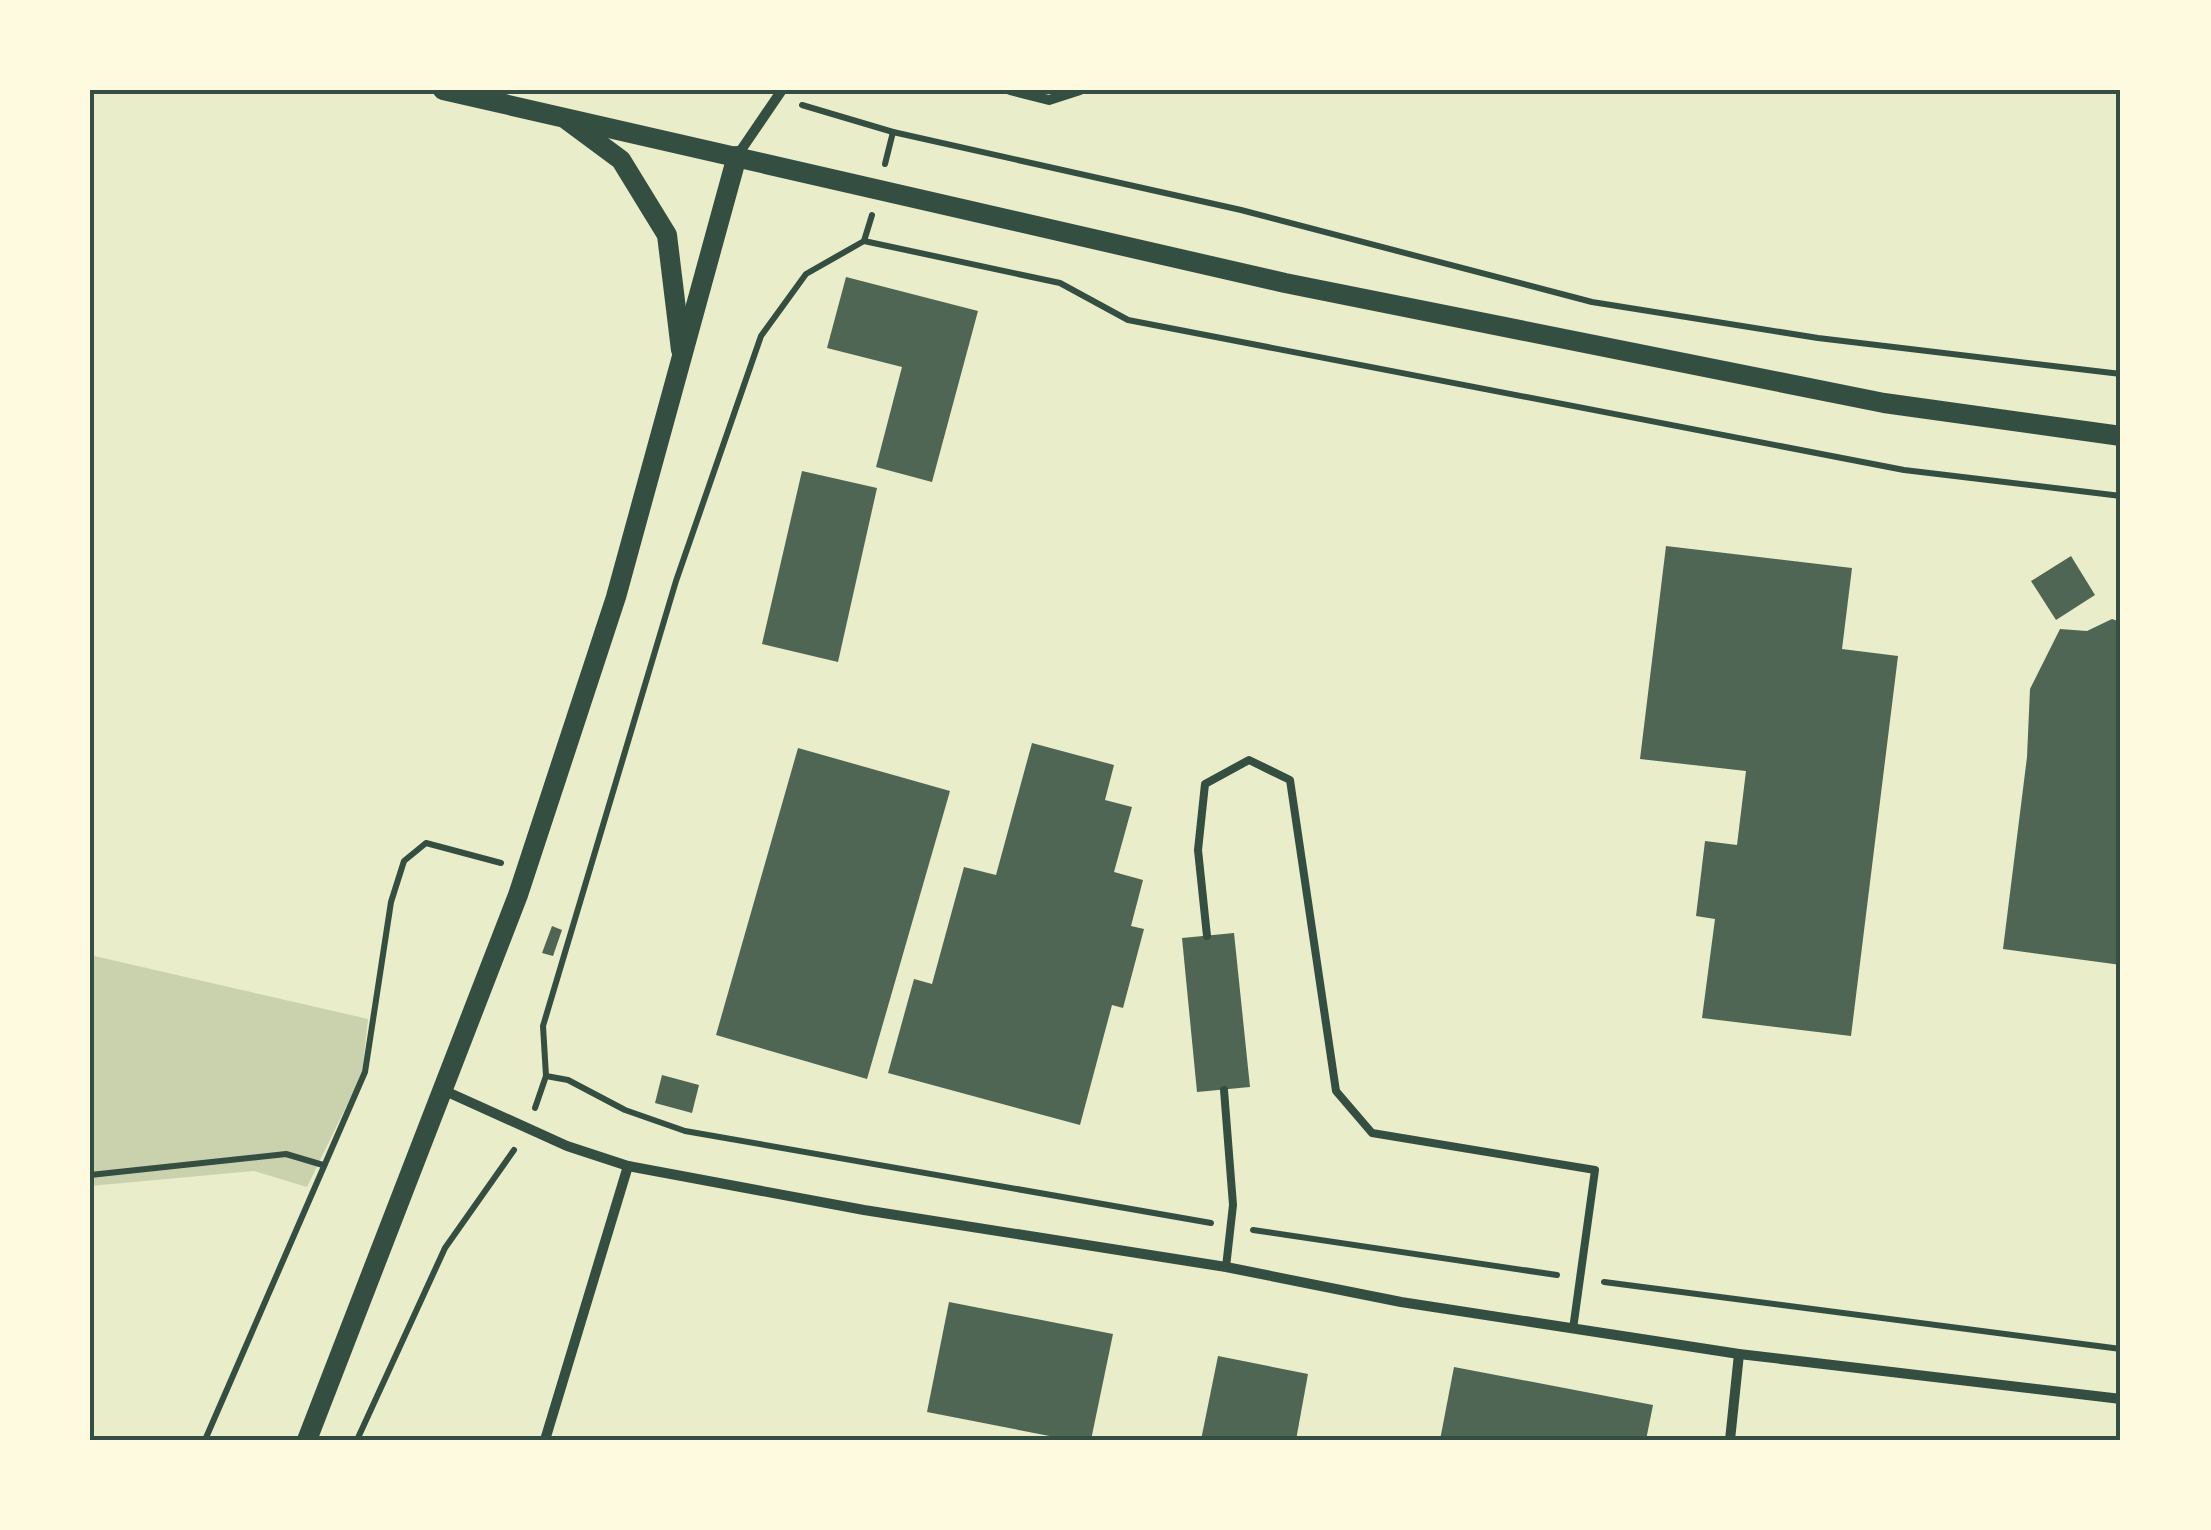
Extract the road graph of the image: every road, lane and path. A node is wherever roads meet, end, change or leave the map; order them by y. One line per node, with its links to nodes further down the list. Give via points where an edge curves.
1 (443, 90): 5 (main road)
2 (1010, 90): 3 (street, via 1049,100)
3 (1080, 90)
4 (778, 93): 6 (path); 7 (street)
5 (558, 114): 7 (main road); 10 (main road, via 621,160 668,235)
6 (893, 132): 8 (path); 11 (path, via 1242,210 1592,302 1818,338)
7 (737, 156): 8 (main road); 10 (main road)
8 (879, 190): 9 (path); 12 (main road, via 1284,283 1864,399)
9 (864, 241): 13 (path, via 1060,284 1128,320 1904,470); 16 (path, via 806,274 762,336 676,581 543,1026)
10 (682, 362): 14 (main road, via 616,597)
11 (2121, 374)
12 (2121, 436)
13 (2121, 496)
14 (526, 869): 17 (main road); 20 (path, via 426,843 404,861 391,902 364,1072)
15 (1207, 936): 25 (lane, via 1198,850 1205,784 1249,760 1290,780 1336,1090 1372,1133 1595,1170)
16 (546, 1076): 19 (path); 23 (path, via 685,1132)
17 (443, 1090): 19 (street); 31 (main road)
18 (1224, 1090): 23 (lane)
19 (527, 1129): 21 (street); 32 (path, via 445,1248)
20 (323, 1164): 22 (path, via 286,1154); 30 (path)
21 (628, 1166): 24 (street); 33 (street)
22 (90, 1175)
23 (1230, 1227): 24 (lane); 25 (path)
24 (1226, 1268): 26 (street)
25 (1580, 1279): 26 (lane); 27 (path)
26 (1572, 1329): 28 (street)
27 (2121, 1349)
28 (1738, 1354): 29 (street); 34 (street)
29 (2121, 1400)
30 (205, 1440)
31 (307, 1440)
32 (357, 1440)
33 (545, 1440)
34 (1730, 1440)

